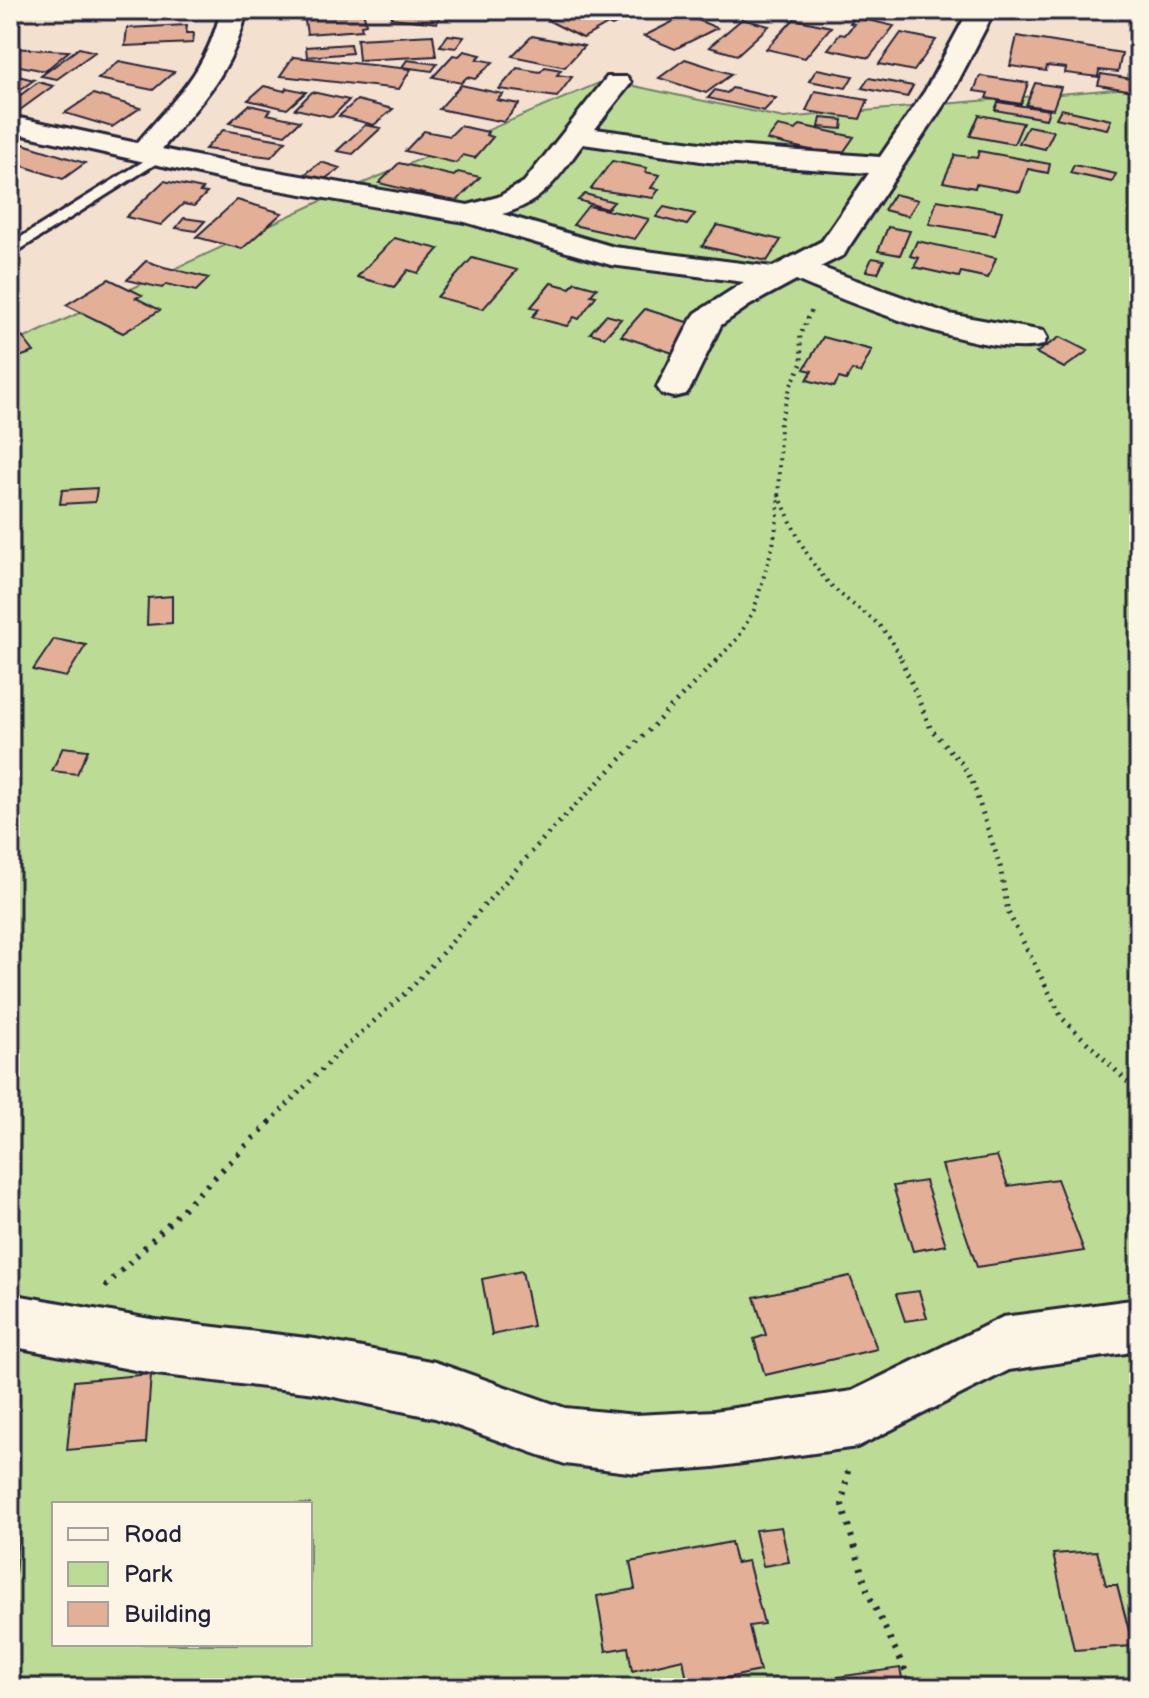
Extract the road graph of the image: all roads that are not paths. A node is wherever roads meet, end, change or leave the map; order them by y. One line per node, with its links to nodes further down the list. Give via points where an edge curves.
1 (234, 10): 6 (street, via 226,44 210,74)
2 (982, 10): 7 (street, via 939,91)
3 (617, 83): 5 (street)
4 (10, 124): 6 (street)
5 (577, 135): 7 (street, via 708,153); 8 (street, via 534,188 509,203)
6 (152, 153): 8 (street, via 244,175); 9 (lane)
7 (889, 166): 10 (street, via 833,248)
8 (469, 214): 10 (street, via 611,256)
9 (10, 251)
10 (784, 273): 11 (street, via 828,283 906,314 971,331); 12 (street, via 707,320)
11 (1031, 338)
12 (674, 387)
13 (10, 1320): 14 (street, via 156,1347 315,1366 435,1390 565,1436 636,1444 857,1419 1003,1344)
14 (1139, 1325)

